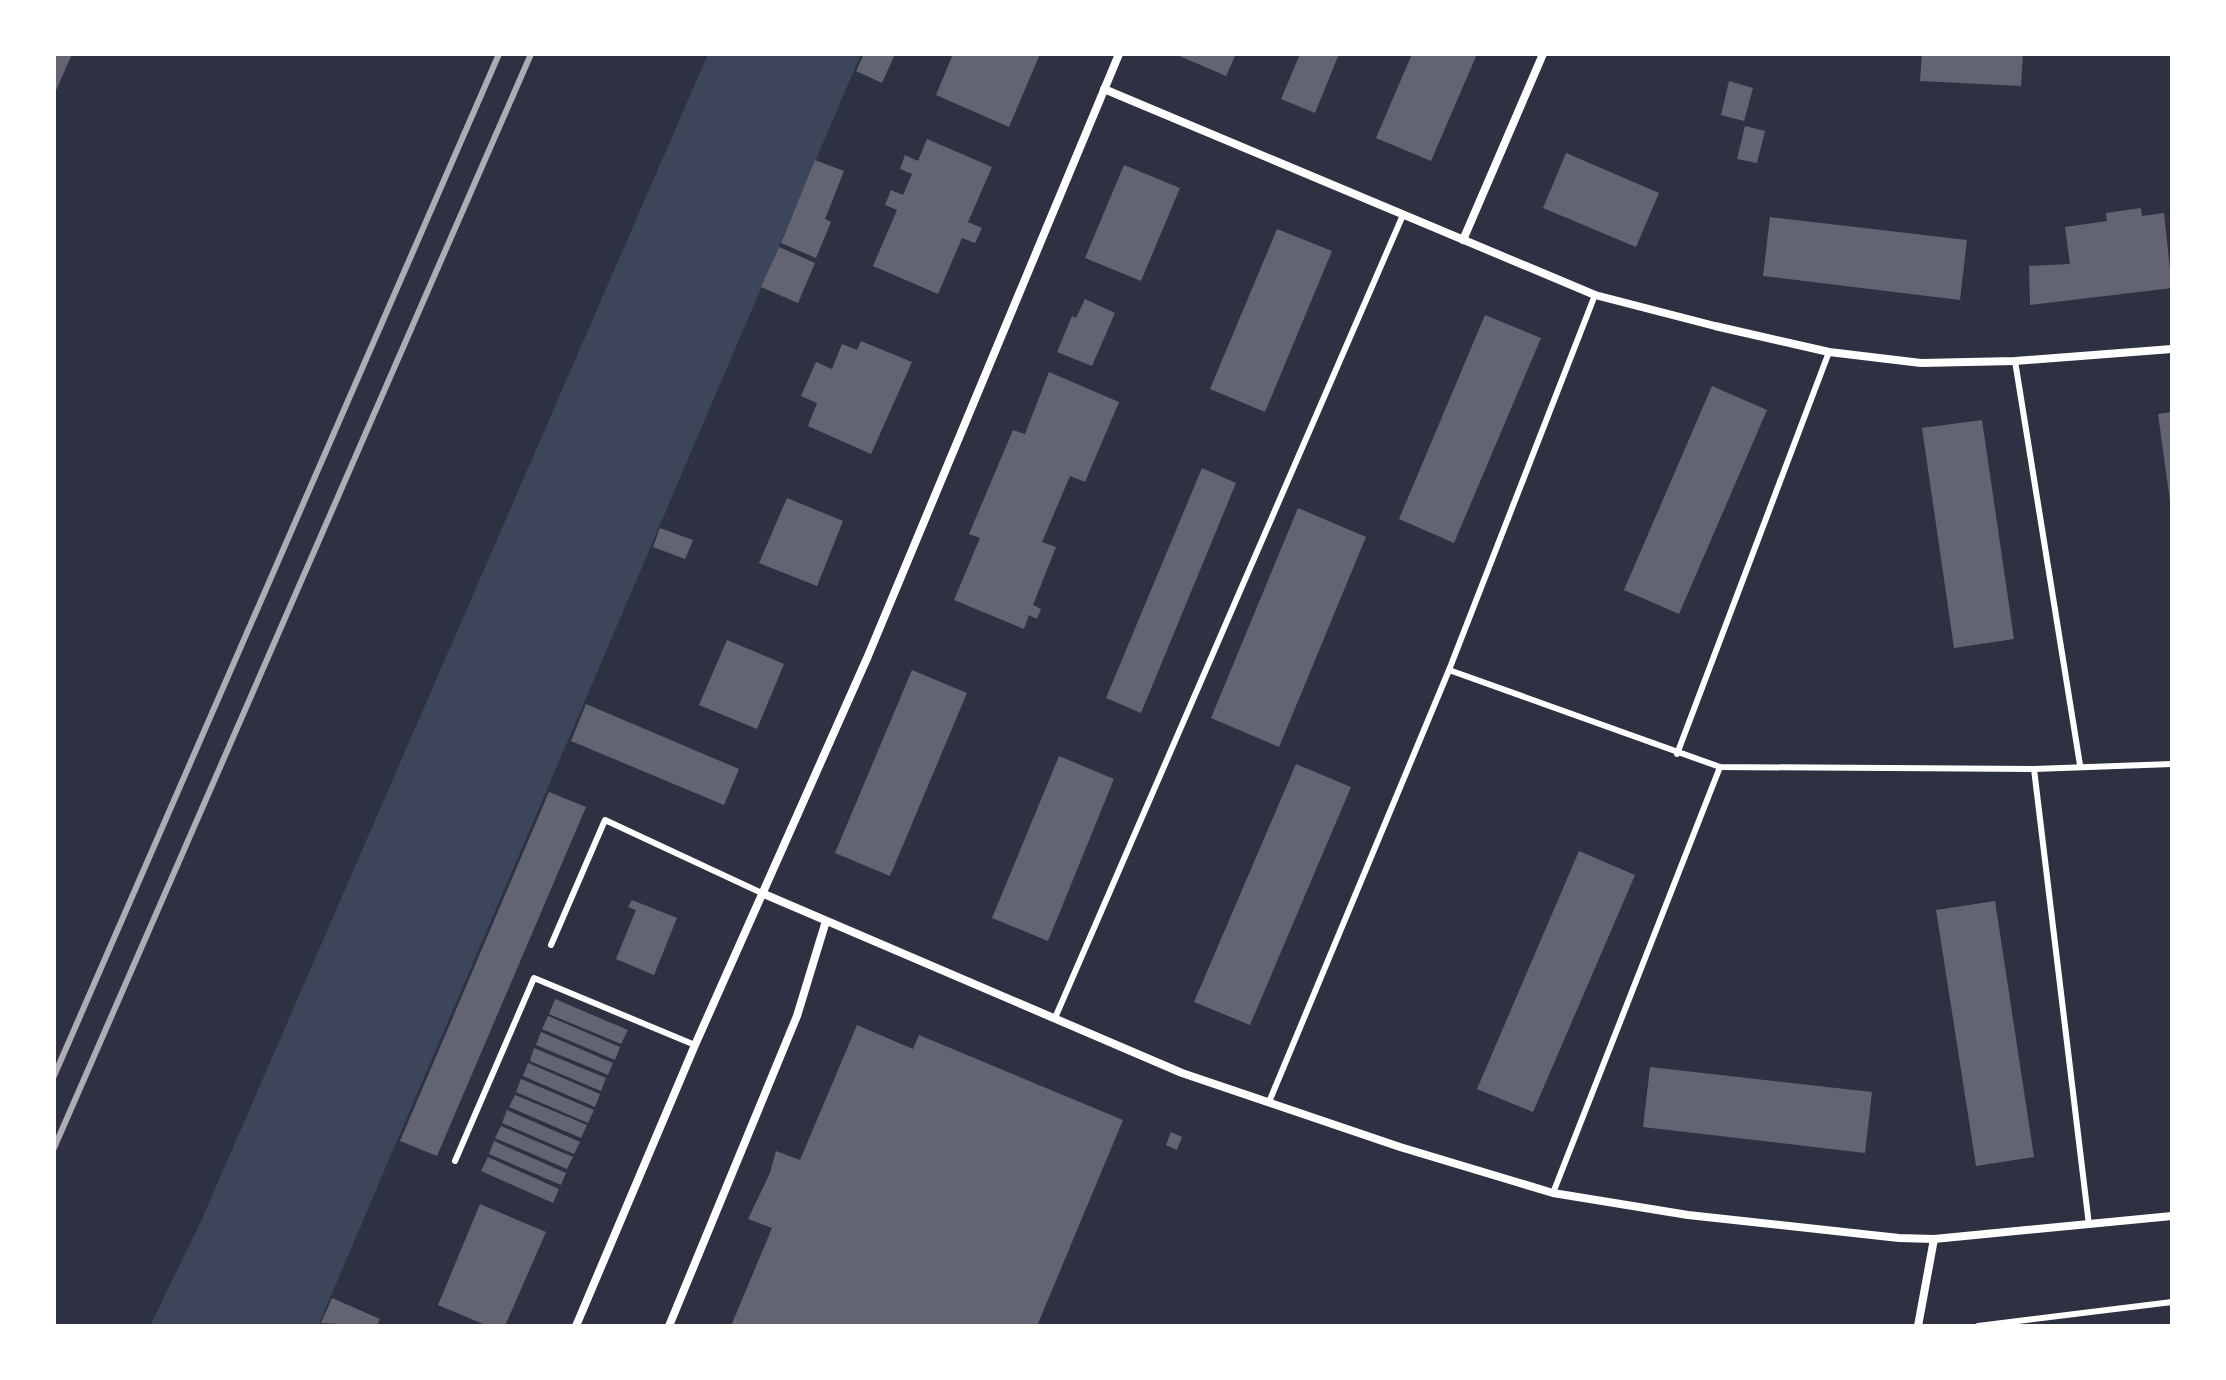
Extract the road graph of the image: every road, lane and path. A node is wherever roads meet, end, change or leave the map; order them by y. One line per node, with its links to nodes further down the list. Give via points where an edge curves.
1 (1119, 54): 3 (street)
2 (1543, 54): 5 (street)
3 (1104, 89): 4 (street); 16 (street)
4 (1403, 215): 5 (street); 19 (lane)
5 (1463, 240): 6 (street)
6 (1595, 295): 8 (street); 10 (lane)
7 (2172, 349): 9 (street)
8 (1829, 352): 9 (street, via 1921,363); 11 (lane)
9 (2015, 361): 13 (lane)
10 (1449, 670): 11 (lane); 21 (lane)
11 (1677, 754): 14 (lane)
12 (2172, 764): 13 (lane)
13 (2080, 765): 15 (lane)
14 (1720, 767): 15 (lane); 23 (lane)
15 (2034, 769): 25 (lane)
16 (764, 894): 17 (street); 18 (lane, via 605,820); 20 (street)
17 (826, 921): 19 (street); 29 (street, via 797,1016)
18 (551, 945)
19 (1055, 1018): 21 (street, via 1182,1073)
20 (695, 1045): 22 (lane, via 534,978); 28 (street)
21 (1269, 1102): 23 (street)
22 (455, 1161)
23 (1553, 1193): 26 (street, via 1797,1229)
24 (2172, 1216): 25 (street)
25 (2089, 1225): 26 (street)
26 (1934, 1239): 30 (street)
27 (2172, 1302): 31 (lane)
28 (576, 1326)
29 (669, 1326)
30 (1918, 1326)
31 (1978, 1326)

